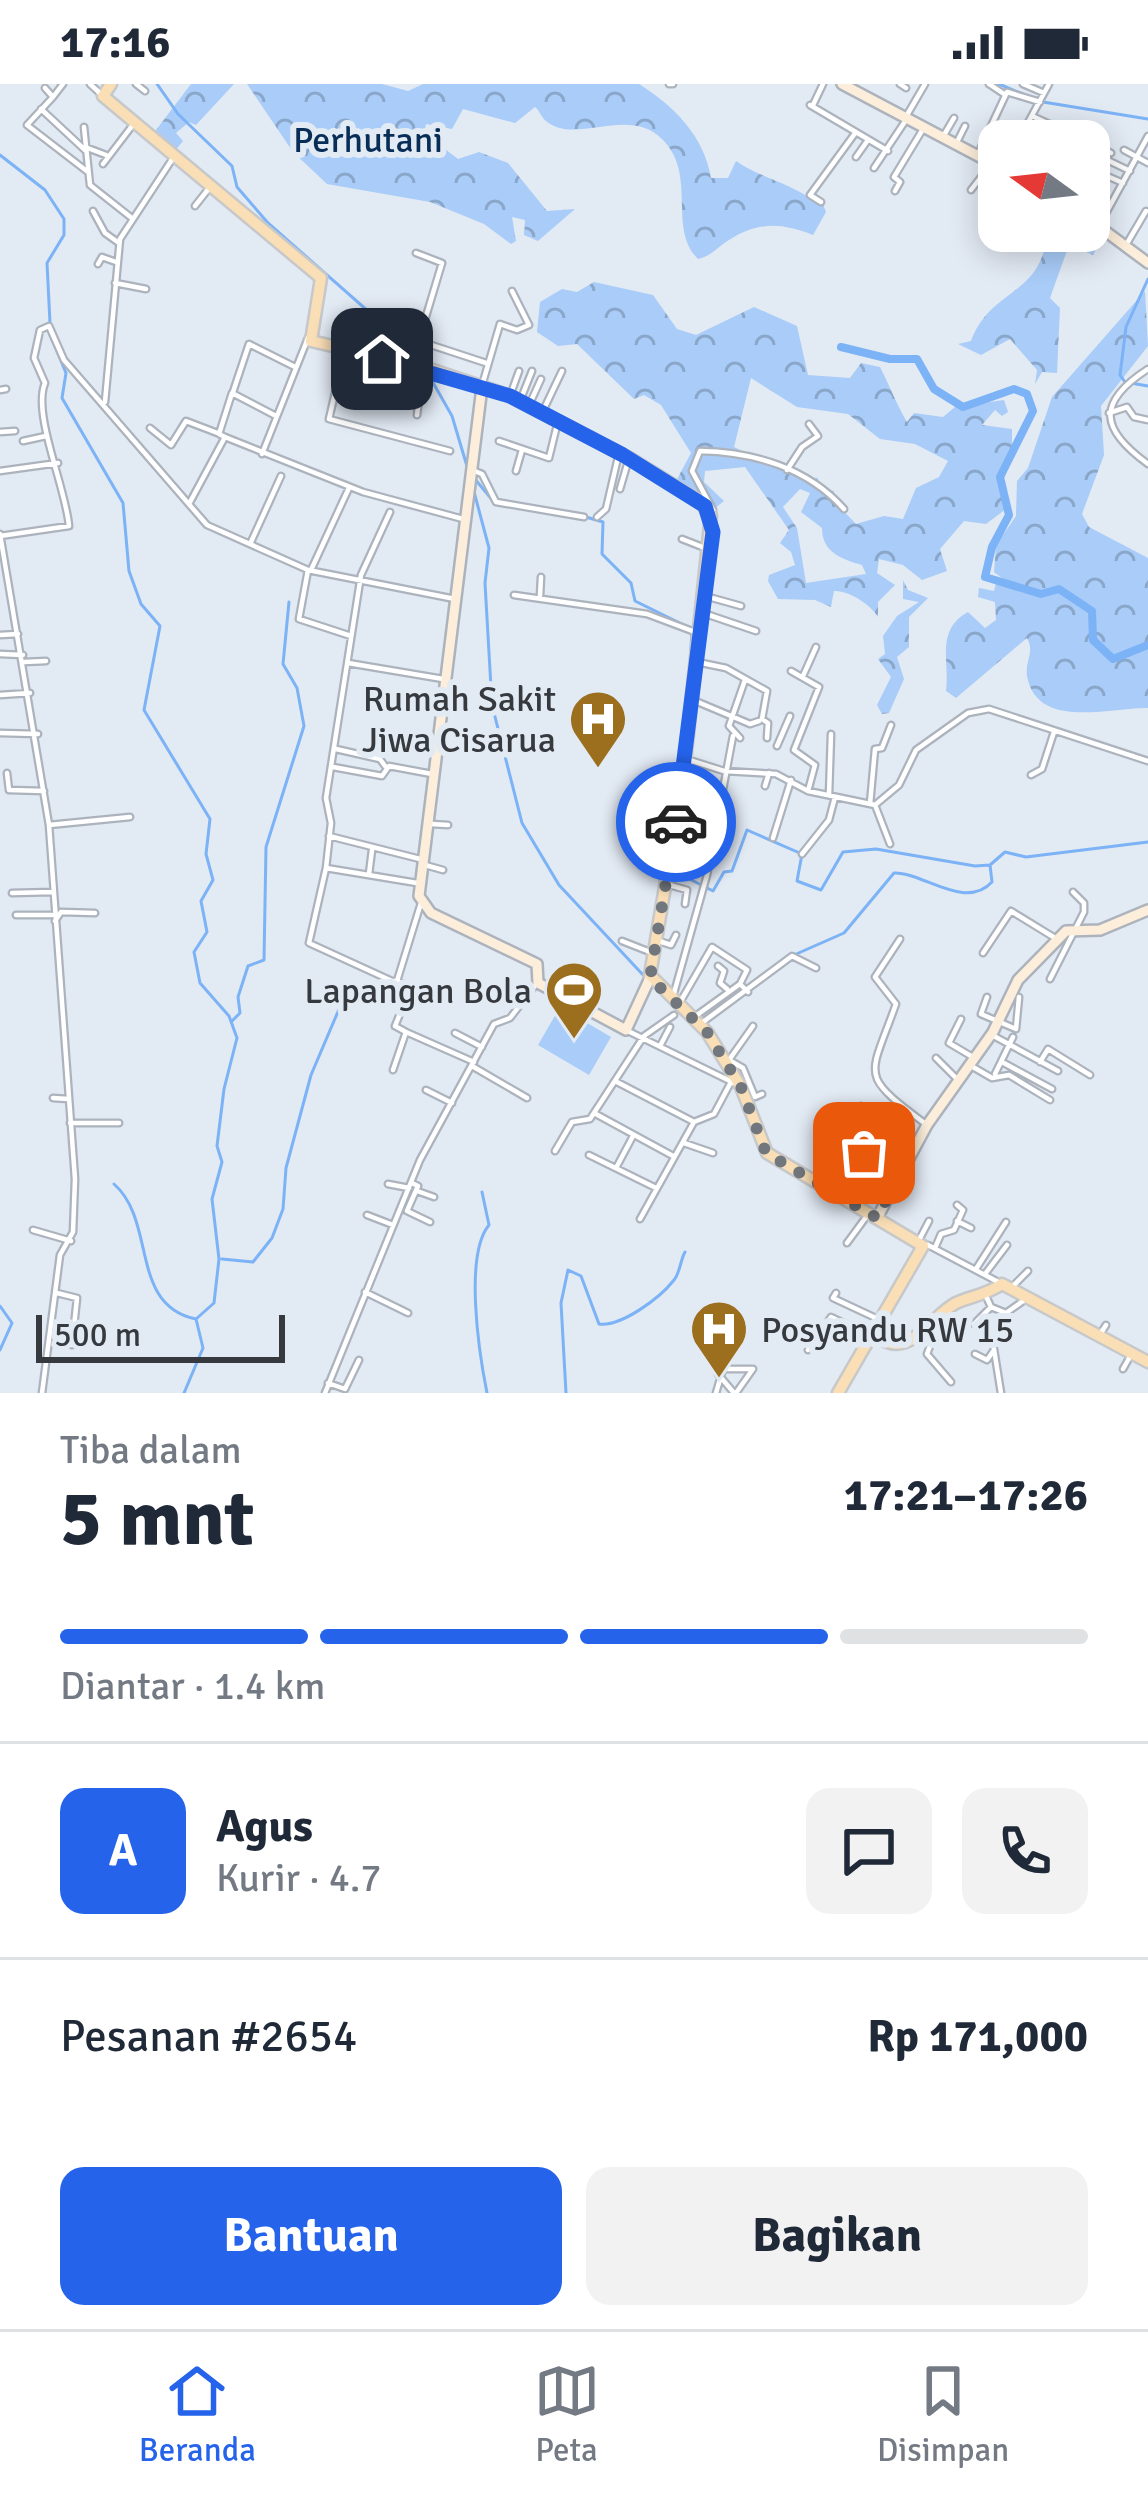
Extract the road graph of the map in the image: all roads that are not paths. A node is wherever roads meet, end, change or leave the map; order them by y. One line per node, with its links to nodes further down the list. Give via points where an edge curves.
1 (90, 84): 16 (street)
2 (111, 84): 16 (main road)
3 (136, 84): 13 (street)
4 (823, 84): 30 (street, via 812,105)
5 (842, 84): 12 (street)
6 (925, 84): 22 (street)
7 (989, 84): 15 (street)
8 (1024, 84): 14 (street)
9 (1049, 84): 14 (street)
10 (61, 85): 17 (street)
11 (45, 88): 17 (street)
12 (862, 89): 22 (street)
13 (145, 92)
14 (1044, 93): 18 (street)
15 (1005, 94): 18 (street); 23 (street)
16 (104, 96): 26 (main road)
17 (52, 97): 19 (street)
18 (1040, 102): 20 (street)
19 (41, 109): 35 (street); 48 (street, via 28,126)
20 (1032, 116): 24 (street); 25 (street)
21 (954, 118): 33 (street)
22 (905, 120): 29 (street); 37 (street)
23 (992, 120)
24 (1030, 120)
25 (1039, 120)
26 (135, 123): 38 (street); 39 (main road)
27 (965, 126): 34 (street)
28 (84, 128): 35 (street)
29 (922, 129): 33 (street); 55 (street, via 894,177)
30 (856, 132): 32 (street); 56 (street, via 810,196)
31 (1148, 136): 41 (street)
32 (868, 140): 37 (street); 42 (street)
33 (941, 140): 34 (street)
34 (954, 147): 43 (street)
35 (85, 148): 38 (street); 48 (street)
36 (1124, 150): 41 (street)
37 (888, 151): 46 (street)
38 (106, 155): 45 (street)
39 (175, 155): 52 (main road); 61 (street)
40 (1110, 156): 47 (street)
41 (1137, 157): 44 (street); 47 (street)
42 (856, 158)
43 (978, 158)
44 (1148, 163)
45 (103, 164)
46 (874, 168)
47 (1130, 171): 51 (street)
48 (88, 172): 61 (street, via 92,187)
49 (1110, 177): 51 (street)
50 (978, 178): 54 (street)
51 (1124, 183): 53 (street); 57 (street)
52 (211, 185): 58 (street); 72 (main road, via 321,278)
53 (1133, 186)
54 (970, 190)
55 (895, 191)
56 (821, 202)
57 (1110, 202)
58 (195, 206)
59 (94, 211): 63 (street)
60 (1146, 211): 64 (street)
61 (133, 219): 63 (street)
62 (1110, 234): 64 (street)
63 (119, 242): 66 (street)
64 (1126, 245): 67 (street)
65 (416, 253): 73 (street, via 442,262)
66 (117, 262): 68 (street, via 101,257); 69 (street)
67 (1148, 263)
68 (98, 265)
69 (116, 283): 70 (street); 87 (street)
70 (146, 289)
71 (512, 291): 75 (street, via 529,325 517,330 502,322)
72 (308, 338): 74 (main road); 77 (street)
73 (419, 341): 75 (street); 76 (street)
74 (345, 350): 76 (main road); 103 (street, via 329,418)
75 (486, 363): 83 (street)
76 (421, 367): 83 (main road); 84 (street); 90 (street)
77 (295, 368): 85 (street, via 249,344); 91 (street)
78 (1148, 369): 89 (street, via 1112,400)
79 (519, 371): 86 (street)
80 (532, 371): 86 (street)
81 (562, 371): 88 (street)
82 (541, 380): 86 (street)
83 (482, 387): 86 (main road); 111 (street)
84 (404, 393)
85 (232, 394): 91 (street); 99 (street)
86 (519, 401): 88 (main road)
87 (105, 405): 98 (street, via 45,327 34,358 45,383); 115 (street)
88 (542, 412): 93 (main road)
89 (1109, 413): 92 (street, via 1127,407); 107 (street, via 1117,439)
90 (417, 415)
91 (276, 416): 104 (street)
92 (1148, 420)
93 (558, 421): 102 (street, via 549,458); 105 (main road)
94 (809, 424): 108 (street, via 818,436)
95 (150, 428): 99 (street, via 171,445 186,421)
96 (15, 431): 97 (street)
97 (0, 432)
98 (46, 436): 100 (street); 106 (street)
99 (222, 436): 104 (street); 115 (street)
100 (23, 441)
101 (499, 441): 102 (street)
102 (522, 450): 110 (street)
103 (450, 451)
104 (262, 454): 113 (street)
105 (624, 456): 114 (street); 118 (main road); 120 (street)
106 (58, 463): 109 (street); 122 (street, via 67,529)
107 (1148, 464)
108 (787, 470): 116 (street, via 819,484); 118 (street, via 751,454 700,451 692,471)
109 (0, 471)
110 (516, 471)
111 (471, 475): 119 (street, via 482,474 496,502); 121 (street)
112 (281, 476): 124 (street)
113 (349, 488): 121 (street); 126 (street)
114 (620, 488)
115 (189, 504): 124 (street, via 210,526)
116 (844, 509)
117 (390, 512): 129 (street)
118 (711, 515): 125 (main road)
119 (584, 517)
120 (597, 517)
121 (464, 519): 135 (street)
122 (0, 535): 127 (street)
123 (682, 539): 125 (street)
124 (251, 542): 126 (street)
125 (710, 551): 134 (main road)
126 (309, 570): 129 (street); 142 (street, via 298,619)
127 (4, 571): 130 (street)
128 (541, 578): 133 (street)
129 (360, 582): 135 (street); 142 (street)
130 (11, 589): 131 (street); 140 (street)
131 (0, 591)
132 (514, 595): 133 (street)
133 (540, 596): 139 (street, via 646,614)
134 (705, 596): 136 (street); 137 (main road)
135 (455, 599): 151 (street)
136 (741, 606)
137 (703, 613): 138 (street); 139 (main road)
138 (756, 631)
139 (700, 633): 147 (main road)
140 (19, 634): 141 (street); 145 (street)
141 (0, 635)
142 (351, 636): 148 (street)
143 (816, 647): 150 (street)
144 (0, 654): 145 (street)
145 (23, 658): 146 (street); 153 (street)
146 (46, 661)
147 (697, 662): 152 (street); 155 (main road)
148 (348, 663): 151 (street); 165 (street)
149 (791, 671): 150 (street)
150 (803, 676): 166 (street, via 819,689)
151 (445, 679): 174 (street)
152 (746, 680): 157 (street); 158 (street, via 770,695)
153 (30, 693): 154 (street); 162 (street)
154 (0, 695)
155 (693, 700): 157 (street); 167 (main road)
156 (790, 716): 166 (street, via 778,744)
157 (730, 717): 158 (street); 171 (street, via 736,737)
158 (761, 719): 164 (street)
159 (891, 725): 183 (street, via 870,770)
160 (1054, 733): 168 (street); 175 (street, via 1042,769); 183 (street, via 989,709 968,713 913,752 899,785)
161 (0, 734): 162 (street)
162 (38, 734): 179 (street)
163 (831, 734): 182 (street)
164 (767, 738)
165 (335, 749): 169 (street); 170 (street)
166 (794, 750): 180 (street, via 815,765)
167 (686, 759): 171 (street); 178 (main road)
168 (1148, 761)
169 (333, 766): 170 (street, via 384,776); 188 (street)
170 (387, 766): 174 (street)
171 (728, 771): 173 (street); 229 (street)
172 (7, 773): 179 (street, via 9,790)
173 (769, 773): 176 (street); 177 (street)
174 (432, 774): 185 (street)
175 (1031, 775)
176 (791, 780): 180 (street); 189 (street)
177 (765, 786)
178 (682, 790): 181 (street); 198 (main road)
179 (44, 791): 186 (street)
180 (808, 791): 182 (street)
181 (696, 793)
182 (832, 796): 183 (street); 192 (street, via 829,820)
183 (872, 804): 190 (street)
184 (130, 817): 186 (street)
185 (425, 823): 187 (street); 193 (street)
186 (49, 825): 199 (street)
187 (448, 826)
188 (328, 836): 191 (street); 194 (street)
189 (773, 838)
190 (890, 844)
191 (373, 848): 193 (street); 196 (street)
192 (802, 854)
193 (423, 855): 195 (street); 197 (street)
194 (326, 868): 196 (street); 222 (street, via 309,943)
195 (442, 870)
196 (369, 874): 197 (street)
197 (417, 883): 202 (street)
198 (666, 884): 203 (street, via 687,890); 213 (main road)
199 (53, 892): 201 (street); 207 (street)
200 (1073, 892): 208 (street, via 1084,903)
201 (12, 893)
202 (422, 903): 222 (street); 223 (street, via 532,961)
203 (685, 904)
204 (1148, 910): 208 (street, via 1100,930)
205 (94, 914): 207 (street)
206 (16, 915): 207 (street)
207 (55, 918): 261 (street)
208 (1075, 930): 210 (street); 216 (street)
209 (676, 935): 213 (street, via 671,945)
210 (1055, 938): 214 (street); 215 (street, via 1011,911)
211 (899, 939): 271 (street, via 875,977 896,1004 873,1071 884,1094)
212 (622, 941): 213 (street)
213 (654, 947): 221 (main road)
214 (1045, 950): 216 (street); 217 (street)
215 (983, 953)
216 (1055, 963): 217 (street); 220 (street)
217 (1032, 965): 232 (street)
218 (718, 966): 225 (street)
219 (816, 968): 226 (street, via 792,956)
220 (1050, 979)
221 (649, 980): 229 (main road); 235 (street)
222 (397, 981): 236 (street, via 412,988 395,1026)
223 (538, 982): 235 (street); 242 (street)
224 (740, 984): 225 (street); 226 (street); 229 (street, via 747,970 708,948)
225 (727, 989): 231 (street)
226 (748, 992): 231 (street)
227 (987, 997): 232 (street, via 981,1014)
228 (1018, 998): 232 (street, via 1016,1029)
229 (675, 1006): 231 (main road); 239 (street)
230 (961, 1019): 244 (street, via 949,1043)
231 (698, 1020): 247 (main road)
232 (998, 1023): 238 (street)
233 (752, 1026): 247 (street)
234 (670, 1027): 241 (street)
235 (626, 1030): 239 (street)
236 (406, 1032): 248 (street); 249 (street)
237 (455, 1034): 242 (street)
238 (992, 1035): 240 (street); 244 (street)
239 (644, 1038): 241 (street); 253 (street)
240 (1011, 1041): 245 (street); 246 (street)
241 (660, 1046): 255 (street)
242 (482, 1047): 248 (street)
243 (936, 1058): 254 (street)
244 (974, 1062): 251 (street); 254 (street)
245 (1002, 1062): 251 (street); 256 (street)
246 (1040, 1062): 250 (street); 252 (street, via 1048,1049)
247 (728, 1063): 255 (main road); 258 (street, via 743,1069 755,1097)
248 (473, 1064): 260 (street); 263 (street)
249 (393, 1070)
250 (1058, 1071)
251 (995, 1075): 262 (street)
252 (1090, 1075)
253 (615, 1081): 265 (street); 267 (street)
254 (957, 1083): 271 (street)
255 (736, 1084): 267 (street, via 714,1114); 295 (main road, via 766,1153)
256 (1052, 1089)
257 (426, 1090): 263 (street)
258 (762, 1094)
259 (53, 1098): 261 (street)
260 (527, 1098)
261 (68, 1099): 268 (street)
262 (1050, 1100)
263 (452, 1103): 288 (street)
264 (861, 1106): 275 (street, via 842,1138)
265 (594, 1113): 273 (street); 276 (street, via 583,1124 572,1122)
266 (876, 1114): 275 (street)
267 (694, 1122): 274 (street)
268 (70, 1123): 269 (street); 304 (street)
269 (119, 1123)
270 (888, 1123): 278 (street)
271 (927, 1125): 284 (street)
272 (902, 1130): 281 (street)
273 (634, 1135): 280 (street); 282 (street)
274 (684, 1143): 277 (street); 280 (street)
275 (854, 1146): 278 (street); 283 (street, via 846,1159)
276 (555, 1151)
277 (713, 1153)
278 (866, 1153): 281 (street); 283 (street)
279 (589, 1155): 282 (street)
280 (675, 1157): 289 (street)
281 (879, 1160): 284 (street); 285 (street)
282 (616, 1168): 289 (street)
283 (853, 1170): 285 (street)
284 (900, 1171): 290 (street)
285 (866, 1175): 287 (street); 290 (street)
286 (388, 1184): 288 (street)
287 (859, 1186)
288 (413, 1187): 291 (street); 293 (street)
289 (656, 1188): 296 (street)
290 (890, 1192): 295 (street)
291 (434, 1197)
292 (957, 1205): 299 (street)
293 (402, 1213): 298 (street); 301 (street)
294 (367, 1215): 301 (street)
295 (873, 1215): 305 (main road); 306 (street)
296 (640, 1219)
297 (928, 1221): 305 (street)
298 (430, 1222)
299 (957, 1222): 302 (street); 308 (street)
300 (1006, 1222): 309 (street)
301 (393, 1225): 313 (street)
302 (970, 1228)
303 (33, 1230): 304 (street)
304 (71, 1241): 314 (street, via 60,1255)
305 (919, 1241): 308 (street); 321 (main road, via 920,1256)
306 (847, 1244)
307 (1006, 1245): 311 (street)
308 (934, 1248): 309 (street)
309 (976, 1269): 311 (street)
310 (1028, 1271): 312 (street)
311 (985, 1274): 312 (street)
312 (1006, 1286): 316 (main road); 317 (main road)
313 (365, 1292): 319 (street); 336 (street)
314 (57, 1293): 325 (street, via 77,1298); 339 (street)
315 (836, 1293): 321 (street, via 845,1307)
316 (985, 1294): 318 (street); 323 (main road)
317 (1027, 1296): 320 (street); 328 (main road)
318 (991, 1307): 320 (street); 322 (street)
319 (407, 1313)
320 (1006, 1313): 327 (street)
321 (880, 1320): 324 (main road)
322 (974, 1324)
323 (927, 1326): 324 (main road, via 895,1343); 335 (street, via 927,1354)
324 (873, 1335): 326 (street, via 831,1317); 342 (main road)
325 (72, 1345)
326 (808, 1349)
327 (994, 1349): 329 (street, via 986,1360); 343 (street)
328 (1132, 1353): 331 (main road); 333 (street)
329 (975, 1354)
330 (359, 1360): 336 (street, via 345,1389)
331 (1148, 1362)
332 (740, 1368): 334 (street); 337 (street); 341 (street, via 753,1370)
333 (1123, 1369)
334 (718, 1374): 337 (street); 338 (street)
335 (951, 1382)
336 (328, 1383): 340 (street)
337 (728, 1385): 341 (street)
338 (713, 1392)
339 (42, 1393)
340 (325, 1393)
341 (735, 1393)
342 (838, 1393)
343 (1001, 1393)

